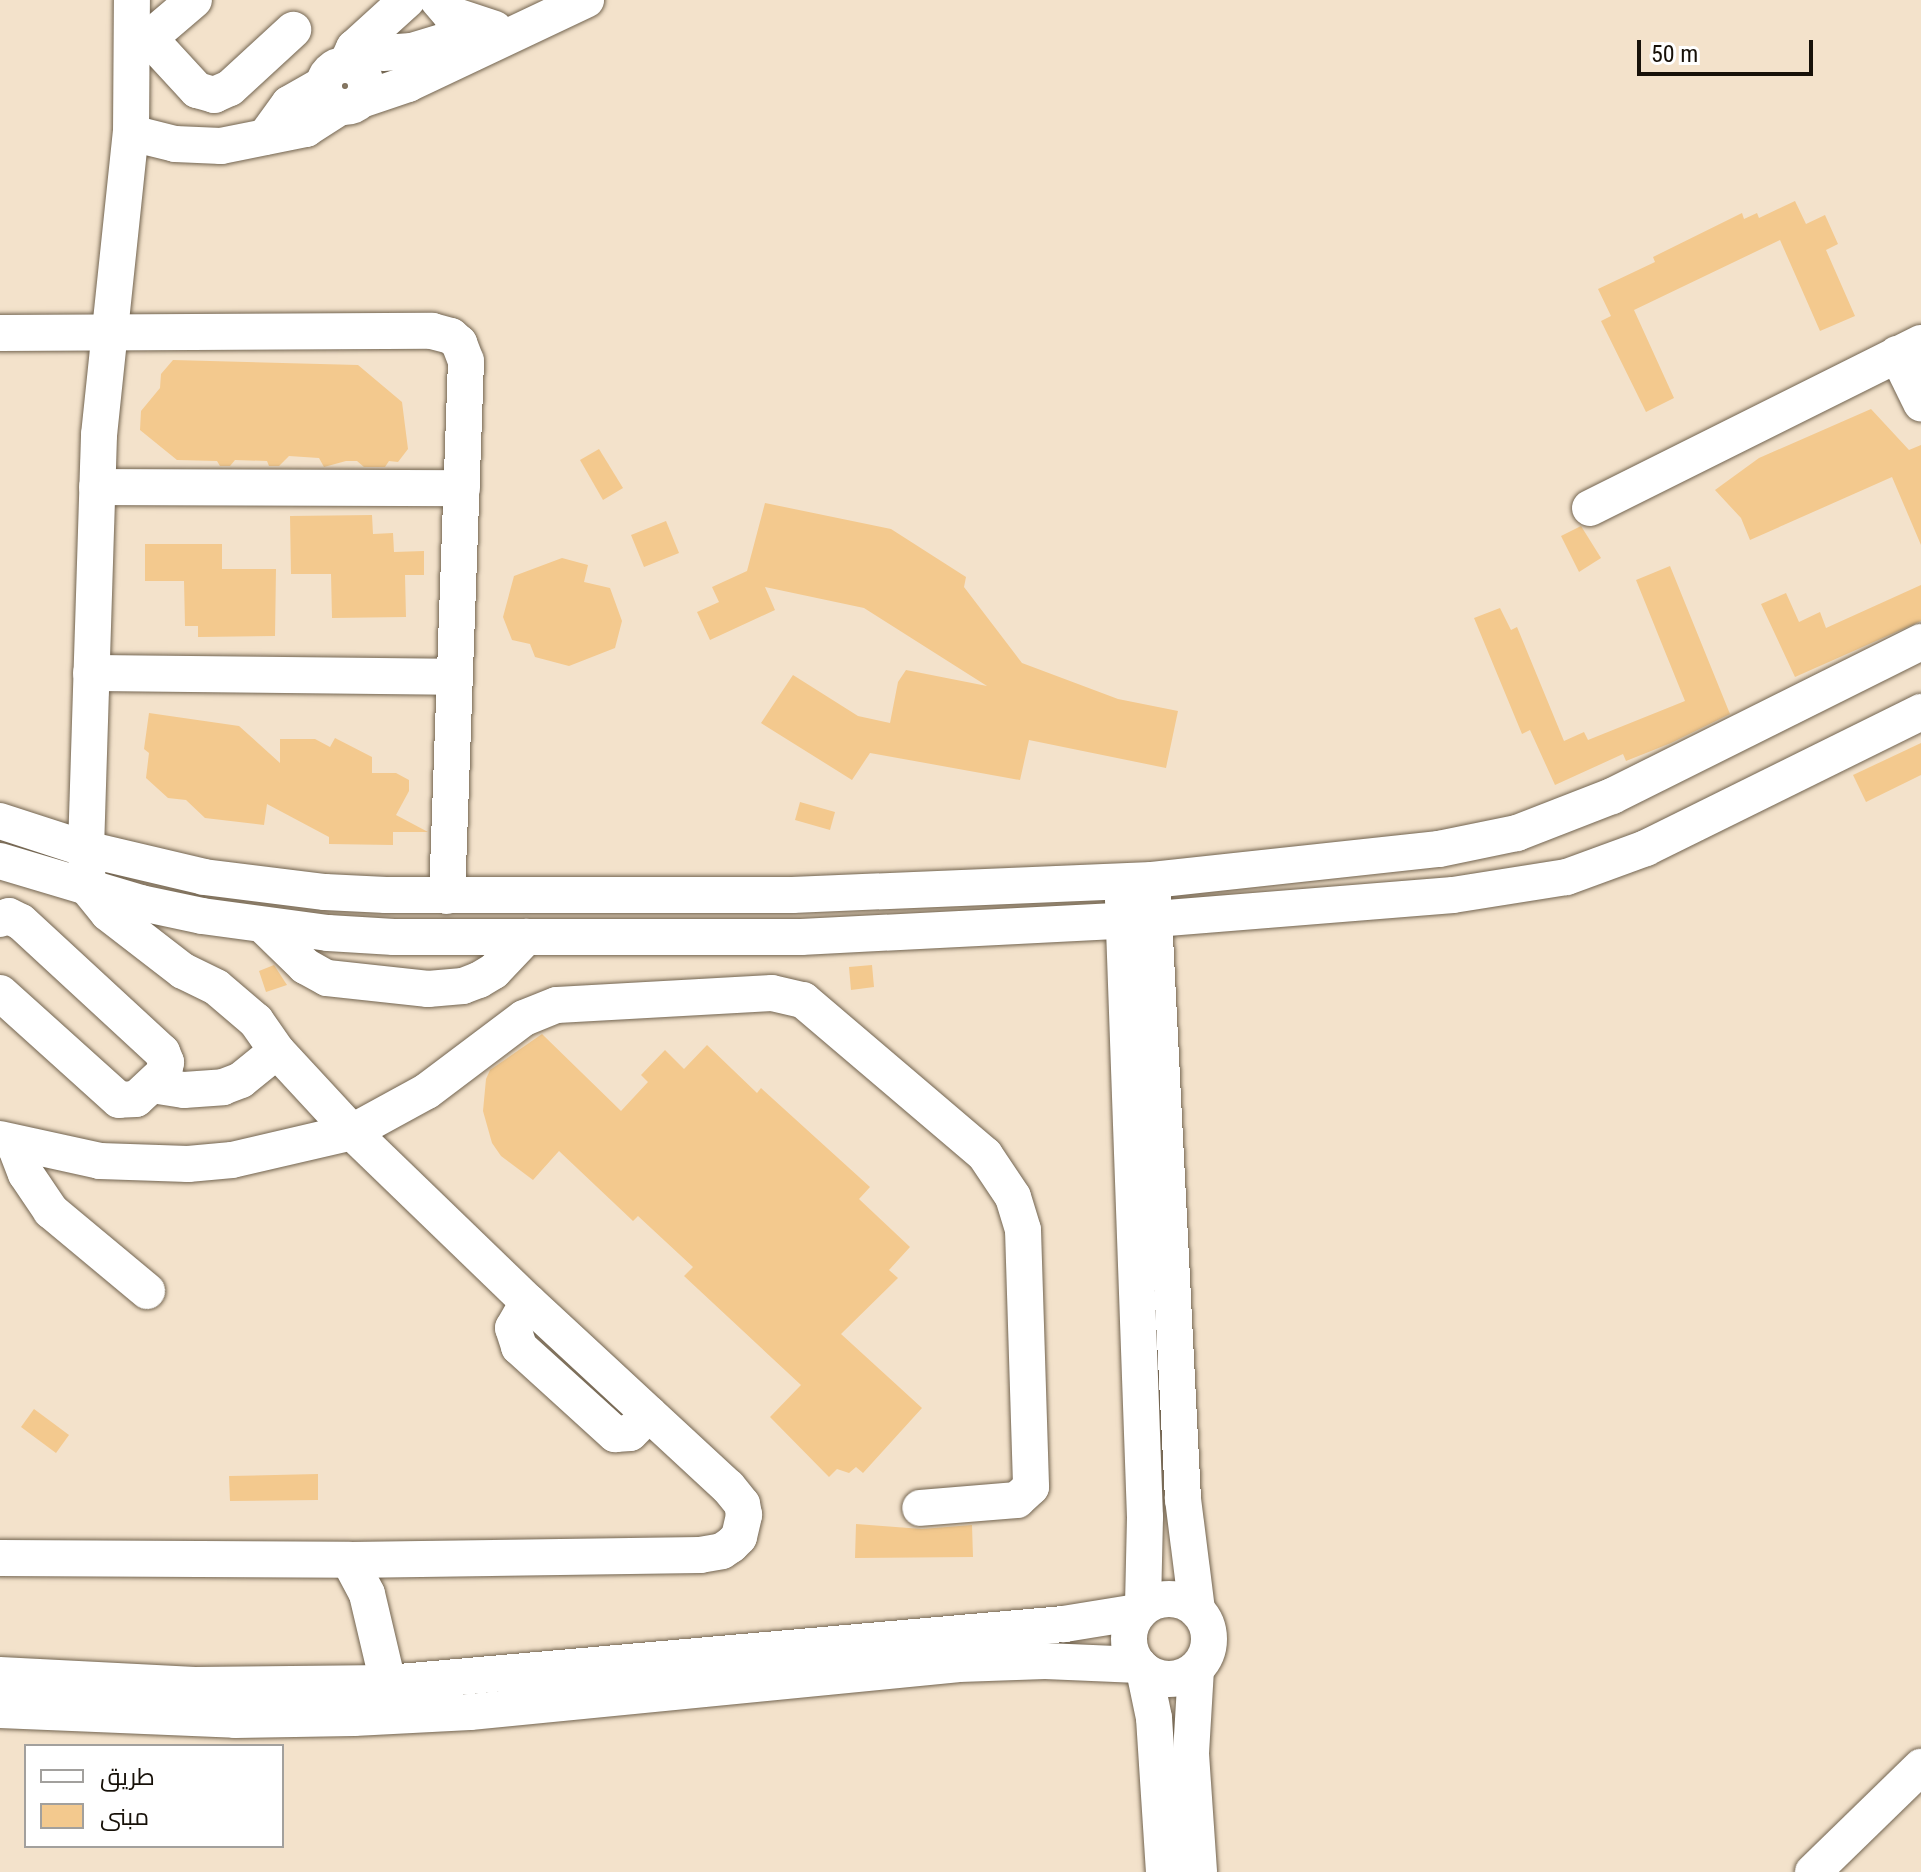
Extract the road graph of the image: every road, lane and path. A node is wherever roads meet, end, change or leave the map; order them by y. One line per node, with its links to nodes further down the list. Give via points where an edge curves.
1 (132, 0): 8 (street)
2 (194, 0): 8 (street)
3 (438, 0): 7 (street, via 450,14)
4 (586, 0): 7 (street)
5 (404, 3): 9 (street, via 396,29)
6 (293, 30): 8 (street, via 230,88 214,95 197,90)
7 (501, 31): 9 (street, via 412,51); 9 (street, via 408,84)
8 (141, 45): 10 (street)
9 (353, 81): 10 (street, via 289,104 265,137 198,146)
10 (131, 133): 12 (street)
11 (0, 333): 12 (street)
12 (110, 333): 15 (street); 16 (street, via 432,331 451,336 466,361)
13 (1909, 348): 14 (street); 17 (street)
14 (1921, 403)
15 (97, 487): 16 (street); 19 (street)
16 (462, 488): 20 (street)
17 (1590, 508)
18 (1921, 642): 23 (street)
19 (91, 673): 20 (street); 24 (street)
20 (455, 677): 29 (street)
21 (1921, 712): 26 (street, via 1646,848)
22 (0, 821): 24 (street)
23 (1553, 822): 26 (street); 27 (street, via 1439,849)
24 (86, 849): 28 (street); 29 (street, via 264,886)
25 (0, 861): 28 (street)
26 (1567, 877): 31 (street, via 1453,895)
27 (1137, 881): 29 (street, via 792,895); 31 (street)
28 (88, 888): 32 (street); 35 (street, via 108,913 256,1021)
29 (447, 896)
30 (0, 919): 36 (street, via 9,916 21,922 162,1052 164,1073)
31 (1140, 920): 33 (street, via 801,937); 43 (street, via 1145,1517); 44 (street, via 1185,1529)
32 (263, 925): 33 (street, via 394,937); 33 (street, via 305,966 327,978 428,989 479,980)
33 (526, 937)
34 (0, 993): 36 (street, via 112,1096 136,1099)
35 (277, 1051): 36 (street, via 241,1080 223,1087 184,1090); 37 (street)
36 (152, 1085)
37 (352, 1132): 38 (street, via 275,1152 188,1164 100,1161); 40 (street, via 427,1091 524,1018 557,1005 772,993 803,1000 985,1155 1009,1190 1023,1230 1031,1487 1017,1500); 42 (street, via 728,1487 744,1515 739,1537 722,1551 700,1555)
38 (7, 1141): 39 (street, via 51,1211)
39 (147, 1291)
40 (920, 1508)
41 (0, 1558): 42 (street)
42 (349, 1560): 48 (street, via 367,1594)
43 (1141, 1610): 44 (street, via 1153,1601 1176,1599); 45 (street, via 1128,1639); 48 (street, via 1064,1624)
44 (1197, 1610): 46 (street, via 1209,1633)
45 (1141, 1668): 46 (street, via 1170,1679); 49 (street, via 1045,1661 957,1664 470,1712 354,1718 235,1720); 51 (street, via 1154,1718)
46 (1196, 1669): 52 (street, via 1191,1754)
47 (0, 1675): 48 (street, via 195,1685)
48 (388, 1683)
49 (0, 1710)
50 (1921, 1767): 53 (street)
51 (1164, 1872)
52 (1199, 1872)
53 (1813, 1872)

